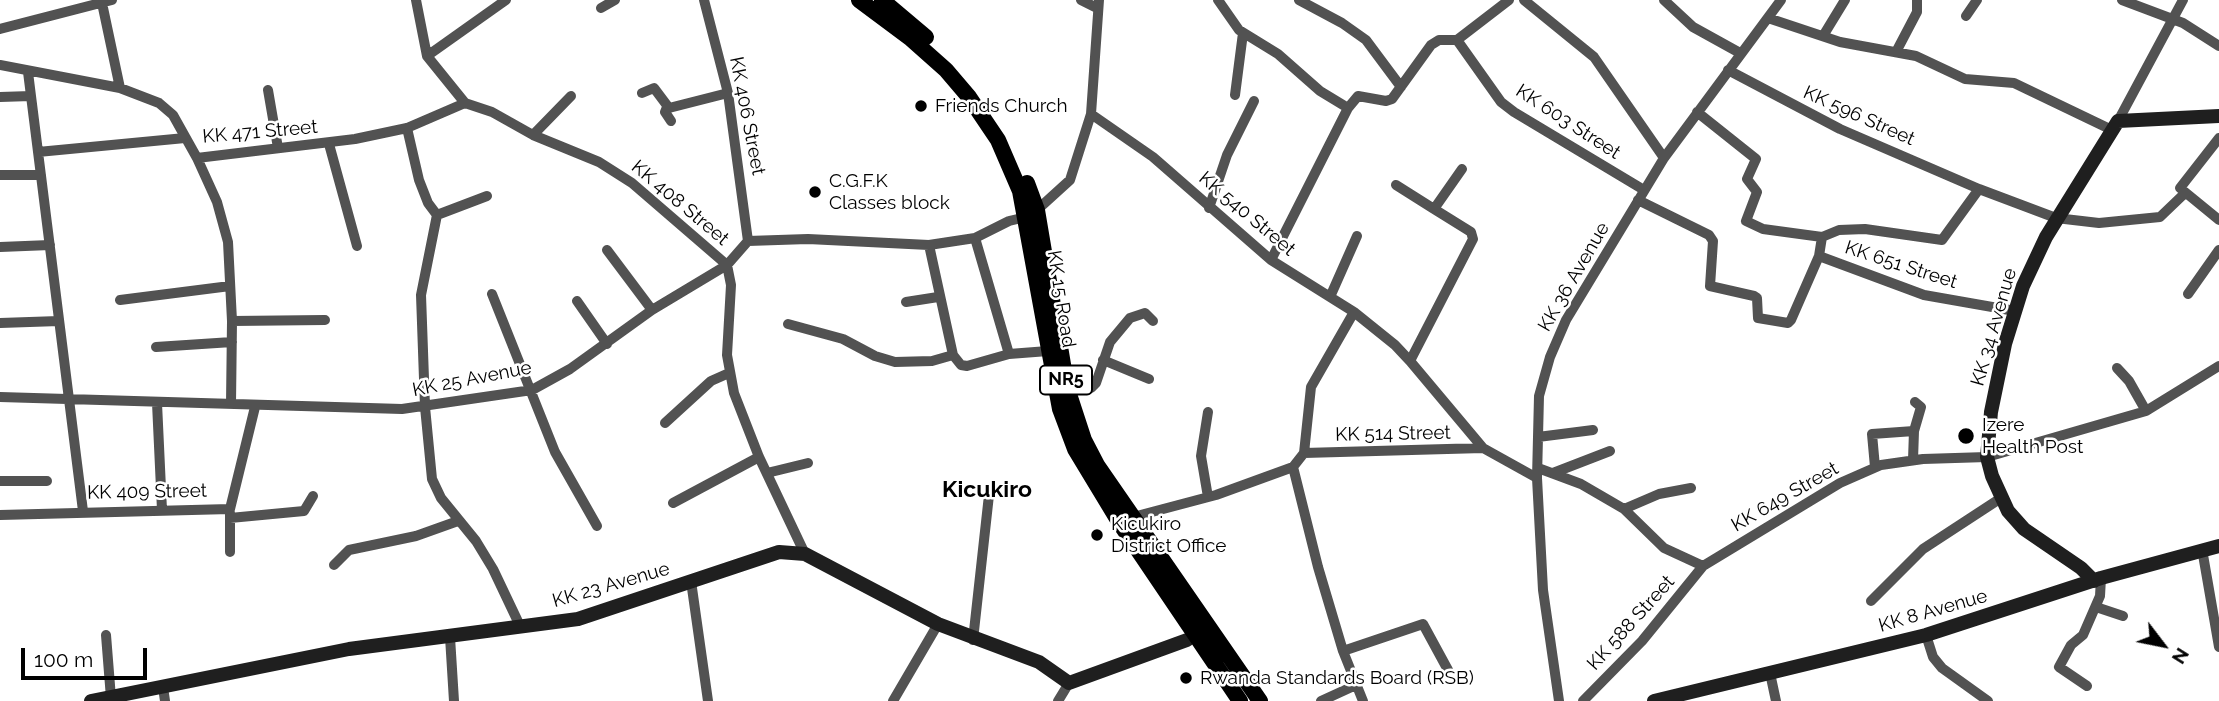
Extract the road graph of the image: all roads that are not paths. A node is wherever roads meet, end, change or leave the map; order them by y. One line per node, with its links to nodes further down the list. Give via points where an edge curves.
1 (416, 0): 32 (street)
2 (506, 0): 32 (street)
3 (615, 0): 21 (street)
4 (704, 0): 40 (street, KK 406 Street)
5 (859, 0): 74 (highway, KK 15 Road / NR5, via 924,48 969,97 998,140)
6 (883, 0): 74 (highway, KK 15 Road / NR5, via 952,63 984,100 1021,165)
7 (1081, 0): 20 (street)
8 (1217, 0): 26 (street)
9 (1299, 0): 36 (street, via 1366,40)
10 (1509, 0): 28 (street)
11 (1524, 0): 62 (street, via 1594,57)
12 (1664, 0): 31 (street, via 1693,27)
13 (1781, 0): 23 (street, KK 36 Avenue)
14 (1845, 0): 27 (street)
15 (1917, 0): 30 (street, via 1917,12)
16 (1977, 0): 22 (street)
17 (2122, 0): 24 (street)
18 (2183, 0): 24 (street)
19 (107, 2): 25 (street); 37 (street)
20 (1098, 4): 50 (street)
21 (601, 8)
22 (1966, 16)
23 (1768, 18): 27 (street); 31 (street, KK 36 Avenue)
24 (2175, 19): 29 (street); 53 (street)
25 (0, 29)
26 (1243, 33): 41 (street); 48 (street)
27 (1824, 37): 30 (street)
28 (1457, 40): 36 (street, via 1431,45); 68 (street, KK 603 Street, via 1501,102 1542,132)
29 (2219, 46)
30 (1896, 52): 53 (street, via 1931,61 1965,79 2014,83)
31 (1740, 53): 34 (street, KK 36 Avenue)
32 (427, 56): 46 (street)
33 (0, 65): 35 (street, KK 471 Street)
34 (1728, 69): 49 (street, KK 36 Avenue); 67 (street, KK 596 Street, via 1840,130)
35 (28, 72): 37 (street, KK 471 Street); 42 (street)
36 (1402, 87): 48 (street, via 1387,101 1362,94)
37 (120, 88): 56 (street, KK 471 Street, via 159,103)
38 (268, 90): 59 (street)
39 (642, 93): 47 (street, via 654,88)
40 (728, 93): 47 (street); 81 (street, KK 406 Street)
41 (1235, 95)
42 (31, 96): 44 (street); 60 (street)
43 (571, 96): 55 (street)
44 (0, 97)
45 (1254, 101): 72 (street, via 1227,155)
46 (465, 103): 54 (street, KK 471 Street); 55 (street, KK 408 Street, via 510,120)
47 (667, 107): 52 (street)
48 (1348, 108): 89 (street)
49 (1697, 112): 62 (street, KK 36 Avenue); 79 (street, via 1755,159 1747,179 1757,192 1746,221 1763,229)
50 (1091, 114): 72 (street, KK 540 Street, via 1153,158); 74 (street, via 1070,180)
51 (2219, 116): 53 (main road)
52 (671, 121)
53 (2115, 125): 76 (main road, KK 34 Avenue)
54 (407, 128): 58 (street, KK 471 Street); 75 (street, via 419,180)
55 (533, 135): 90 (street, KK 408 Street, via 599,162 632,183)
56 (185, 138): 60 (street); 61 (street, KK 471 Street)
57 (2219, 138): 69 (street, via 2182,183)
58 (328, 144): 59 (street, KK 471 Street); 84 (street)
59 (278, 148): 61 (street, KK 471 Street)
60 (38, 152): 65 (street)
61 (197, 158): 91 (street, via 217,202 228,242)
62 (1664, 158): 68 (street, KK 36 Avenue)
63 (1462, 169): 73 (street)
64 (0, 175): 65 (street)
65 (41, 175): 82 (street)
66 (1396, 186): 73 (street)
67 (1979, 188): 76 (street, KK 596 Street); 79 (street, via 1944,239 1853,229)
68 (1644, 190): 71 (street, KK 36 Avenue)
69 (2184, 194): 76 (street, KK 596 Street, via 2160,217 2099,223); 77 (street)
70 (487, 196): 75 (street)
71 (1638, 200): 88 (street, via 1709,235 1713,241 1710,286 1757,298 1758,318 1788,323); 134 (street, KK 36 Avenue, via 1566,320 1550,357 1539,397)
72 (1209, 208): 89 (street, KK 540 Street)
73 (1434, 209): 115 (street, via 1471,232 1473,239)
74 (1031, 214): 80 (street); 111 (highway, KK 15 Road / NR5); 120 (highway, KK 15 Road / NR5)
75 (437, 215): 128 (street, via 421,295)
76 (2056, 218): 100 (main road, KK 34 Avenue)
77 (2219, 220)
78 (1357, 236): 95 (street)
79 (1822, 237): 88 (street)
80 (975, 238): 83 (street); 112 (street)
81 (748, 241): 83 (street); 90 (street, KK 25 Avenue)
82 (50, 245): 85 (street); 103 (street)
83 (929, 245): 94 (street)
84 (357, 246)
85 (0, 247)
86 (607, 250): 99 (street)
87 (2219, 250): 93 (street)
88 (1819, 256): 100 (street, KK 651 Street, via 1924,295)
89 (1271, 260): 95 (street, KK 540 Street)
90 (727, 265): 99 (street, KK 25 Avenue); 118 (street, via 731,285)
91 (230, 286): 96 (street); 104 (street)
92 (492, 294): 121 (street)
93 (2188, 294)
94 (938, 297): 98 (street); 113 (street)
95 (1330, 297): 101 (street, KK 540 Street)
96 (120, 300)
97 (577, 301): 109 (street)
98 (906, 302)
99 (652, 310): 109 (street, KK 25 Avenue)
100 (2015, 311): 139 (main road, KK 34 Avenue, via 1993,398)
101 (1354, 312): 115 (street, KK 540 Street); 137 (street, via 1311,387)
102 (325, 320): 104 (street)
103 (59, 321): 106 (street); 123 (street)
104 (232, 321): 108 (street)
105 (1153, 321): 114 (street, via 1145,313 1130,318 1110,342)
106 (0, 323)
107 (788, 324): 113 (street, via 843,339 895,362)
108 (232, 342): 110 (street); 126 (street)
109 (607, 344): 121 (street, KK 25 Avenue)
110 (156, 347)
111 (1048, 351): 112 (street); 171 (highway, KK 15 Road / NR5, via 1060,409 1075,449)
112 (1009, 354): 113 (street, via 967,366)
113 (953, 355)
114 (1103, 360): 119 (street); 120 (street, via 1091,388)
115 (1410, 361): 135 (street, KK 540 Street)
116 (2219, 366): 129 (street, KK 649 Street)
117 (2116, 368): 129 (street)
118 (729, 373): 131 (street, via 711,382); 138 (street)
119 (1149, 379)
120 (1067, 388): 160 (highway, KK 15 Road / NR5, via 1087,448)
121 (532, 390): 128 (street, KK 25 Avenue); 162 (street, via 555,452)
122 (0, 397): 123 (street, KK 25 Avenue)
123 (69, 400): 125 (street, KK 25 Avenue); 157 (street)
124 (1915, 402): 133 (street, via 1921,407)
125 (157, 403): 126 (street, KK 25 Avenue); 156 (street)
126 (231, 404): 127 (street, KK 25 Avenue)
127 (255, 407): 128 (street, KK 25 Avenue); 158 (street, KK 409 Street)
128 (425, 407): 161 (street, via 432,479)
129 (2146, 411): 139 (street, KK 649 Street)
130 (1208, 412): 152 (street, via 1201,456)
131 (665, 423)
132 (1593, 430): 134 (street)
133 (1914, 431): 140 (street); 143 (street, via 1872,433)
134 (1538, 438): 145 (street, KK 36 Avenue)
135 (1483, 448): 137 (street, KK 514 Street); 145 (street)
136 (1610, 452): 146 (street)
137 (1304, 453): 142 (street)
138 (759, 457): 144 (street); 154 (street)
139 (1987, 457): 140 (street, KK 649 Street); 153 (main road, KK 34 Avenue)
140 (1913, 460): 143 (street, KK 649 Street)
141 (808, 463): 144 (street)
142 (1293, 467): 152 (street); 183 (street)
143 (1875, 467): 168 (street, KK 649 Street, via 1840,483)
144 (767, 473): 166 (street)
145 (1537, 473): 146 (street); 202 (street, KK 36 Avenue, via 1543,590)
146 (1553, 473): 155 (street)
147 (0, 481): 148 (street)
148 (47, 481)
149 (1691, 488): 155 (street, via 1658,494)
150 (989, 495): 180 (street)
151 (313, 496): 158 (street, via 304,511)
152 (1208, 497): 160 (street)
153 (2001, 498): 169 (main road, KK 34 Avenue, via 2024,529); 172 (street, via 1923,549)
154 (673, 503)
155 (1624, 509): 168 (street, via 1664,548)
156 (162, 510): 157 (street, KK 409 Street); 158 (street, KK 409 Street)
157 (83, 511): 159 (street, KK 409 Street)
158 (230, 513): 165 (street)
159 (0, 515)
160 (1133, 517): 171 (highway, KK 15 Road / NR5)
161 (458, 521): 167 (street, via 416,536 349,550); 176 (street, via 493,569)
162 (597, 526)
163 (2219, 546): 164 (main road, KK 8 Avenue)
164 (2202, 549): 169 (main road, KK 8 Avenue); 182 (street)
165 (230, 552)
166 (805, 554): 170 (main road, KK 23 Avenue, via 779,552); 175 (main road, KK 23 Avenue)
167 (334, 565)
168 (1703, 566): 203 (street, KK 588 Street, via 1642,641)
169 (2097, 580): 173 (street); 178 (main road, KK 8 Avenue)
170 (691, 582): 176 (main road, KK 23 Avenue, via 604,612); 193 (street)
171 (1177, 595): 181 (highway, via 1175,623); 197 (highway, KK 15 Road / NR5); 198 (highway, KK 15 Road / NR5); 199 (highway, via 1216,624)
172 (1871, 601)
173 (2096, 607): 174 (street); 188 (street, via 2083,635 2070,645 2059,667)
174 (2123, 615)
175 (938, 624): 180 (main road, KK 23 Avenue); 194 (street)
176 (521, 628): 179 (main road, KK 23 Avenue)
177 (106, 635): 190 (street)
178 (1926, 635): 185 (main road, KK 8 Avenue); 206 (street, via 1942,668)
179 (450, 637): 189 (main road, KK 23 Avenue, via 349,649); 192 (street)
180 (973, 639): 186 (main road, KK 23 Avenue, via 1039,662)
181 (1187, 640): 186 (main road); 196 (highway)
182 (2219, 647)
183 (1343, 651): 184 (street, via 1423,624); 187 (street)
184 (1448, 670)
185 (1770, 673): 204 (main road, KK 8 Avenue); 205 (street)
186 (1069, 684): 195 (street)
187 (1356, 685): 200 (street); 201 (street)
188 (2087, 686)
189 (164, 694): 190 (main road, KK 23 Avenue)
190 (111, 698): 191 (main road, KK 23 Avenue)
191 (91, 701)
192 (454, 701)
193 (708, 701)
194 (893, 701)
195 (1058, 701)
196 (1231, 701)
197 (1240, 701)
198 (1260, 701)
199 (1268, 701)
200 (1321, 701)
201 (1363, 701)
202 (1559, 701)
203 (1583, 701)
204 (1654, 701)
205 (1776, 701)
206 (1988, 701)

